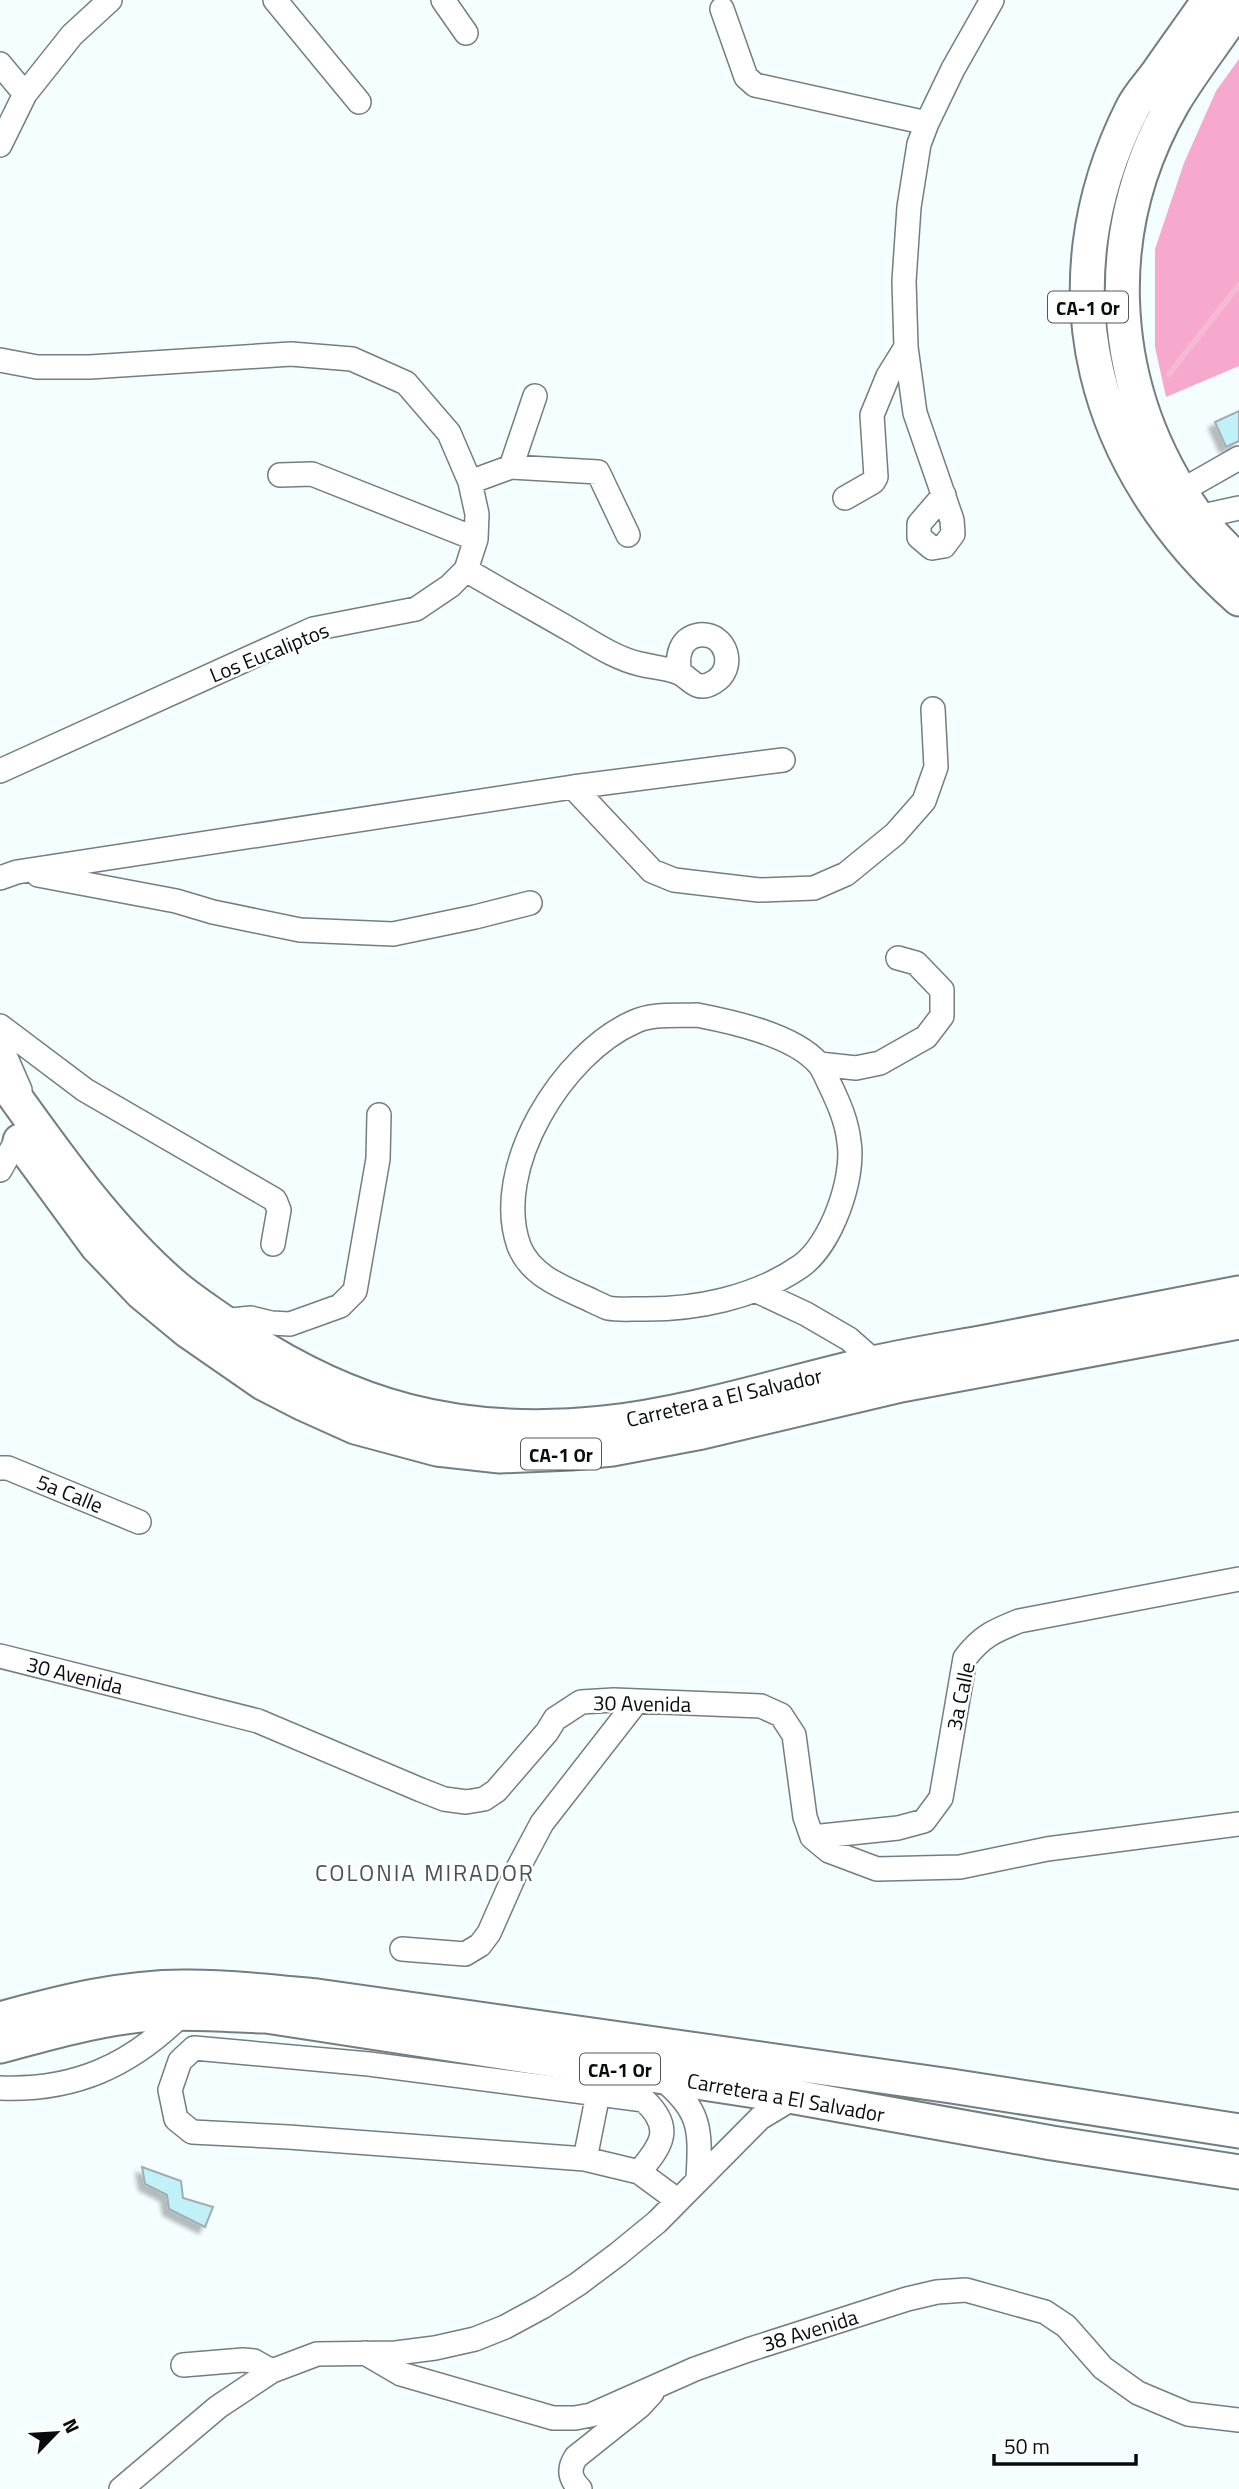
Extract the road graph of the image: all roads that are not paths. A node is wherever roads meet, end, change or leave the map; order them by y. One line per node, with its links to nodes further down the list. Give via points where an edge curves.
1 (110, 0): 10 (street, via 72,36)
2 (275, 0): 11 (street)
3 (443, 0): 8 (street)
4 (992, 0): 12 (street)
5 (1209, 0): 28 (highway, CA-1 Or, via 1133,107 1096,210 1087,290 1096,375 1122,447 1169,524)
6 (1239, 6): 23 (highway, CA-1 Or, via 1174,102 1147,157 1125,248 1122,293 1129,370 1156,445)
7 (722, 9): 12 (street, via 746,77 755,85)
8 (466, 33)
9 (0, 64): 10 (street)
10 (26, 94): 13 (street)
11 (359, 102)
12 (927, 123): 14 (street, via 909,207)
13 (0, 145)
14 (906, 347): 21 (street, via 915,413); 22 (street, via 872,415 876,477)
15 (0, 360): 20 (street, via 37,367 90,367 291,354 352,359 406,383 449,433)
16 (535, 396): 18 (street)
17 (1239, 458): 23 (street)
18 (511, 467): 20 (street); 24 (street, via 598,472)
19 (280, 475): 25 (street, via 312,474)
20 (479, 479): 25 (street)
21 (944, 495)
22 (845, 498)
23 (1217, 509): 26 (highway, CA-1 Or)
24 (628, 536)
25 (476, 539): 27 (street)
26 (1239, 562)
27 (466, 570): 29 (street, via 624,661); 32 (street, Los Eucaliptos, via 416,609 313,629)
28 (1239, 599)
29 (680, 672)
30 (933, 709): 33 (street, via 936,767 924,801 895,834 846,874 814,888 759,890 674,880 652,871)
31 (783, 760): 33 (street)
32 (0, 771)
33 (573, 787): 34 (street)
34 (8, 875): 35 (street, via 176,901 300,930 393,934)
35 (530, 903)
36 (898, 958): 39 (street, via 916,963 942,990 942,1016 926,1037 880,1063 856,1068)
37 (0, 1026): 44 (street, via 85,1090 275,1200 279,1210)
38 (0, 1044): 42 (street)
39 (819, 1064): 45 (street, via 842,1109 850,1144 837,1214 821,1246 802,1265); 45 (street, via 796,1047 743,1024 697,1015 635,1021 597,1046 561,1081 518,1164 514,1220 520,1247 551,1283 609,1308 666,1310)
40 (0, 1076): 42 (highway, Carretera a El Salvador / CA-1 Or)
41 (379, 1115): 48 (street, via 378,1159 355,1291 340,1306)
42 (18, 1125): 43 (street); 47 (highway, Carretera a El Salvador / CA-1 Or, via 97,1246 142,1293 188,1331 263,1383 304,1404 355,1427 437,1449 500,1456 612,1449 890,1387); 48 (highway, Carretera a El Salvador / CA-1 Or, via 174,1286 222,1321)
43 (0, 1170)
44 (273, 1244)
45 (755, 1290): 49 (street, via 849,1339)
46 (1239, 1293): 49 (highway, Carretera a El Salvador / CA-1 Or)
47 (1239, 1322)
48 (265, 1335): 49 (highway, Carretera a El Salvador / CA-1 Or, via 318,1379 365,1399 441,1420 528,1428 651,1415)
49 (876, 1362)
50 (0, 1468): 51 (street, 5a Calle)
51 (139, 1522)
52 (1239, 1579): 56 (street, 3a Calle, via 1019,1621 992,1631 977,1641 965,1658 941,1798 924,1821)
53 (0, 1656): 54 (street, 30 Avenida, via 257,1721 444,1799 466,1802 496,1791 555,1719 581,1702)
54 (637, 1701): 56 (street, 30 Avenida, via 761,1706 781,1715 797,1746 805,1817); 57 (street, via 542,1823 480,1945 465,1954)
55 (1239, 1824): 56 (street, via 1047,1849 960,1867 877,1869 830,1851)
56 (812, 1837)
57 (402, 1949)
58 (182, 2014): 60 (highway, Carretera a El Salvador / CA-1 Or, via 81,2025); 61 (highway, Carretera a El Salvador / CA-1 Or, via 266,2016); 62 (street, via 128,2059 93,2075 58,2085)
59 (0, 2019): 65 (highway, Carretera a El Salvador / CA-1 Or, via 54,2004 142,1989 245,1989)
60 (0, 2046)
61 (657, 2075): 64 (highway, Carretera a El Salvador / CA-1 Or); 72 (street, via 680,2093 692,2110 700,2143)
62 (0, 2088)
63 (598, 2094): 69 (street); 69 (street, via 369,2064 194,2048 180,2060 170,2090 176,2119 192,2132); 70 (street, via 644,2100 658,2113 662,2130 657,2150)
64 (795, 2097): 66 (highway, Carretera a El Salvador / CA-1 Or); 72 (street, via 760,2118)
65 (1048, 2101): 66 (highway, via 1055,2115 1045,2127 966,2115); 67 (highway, Carretera a El Salvador / CA-1 Or)
66 (943, 2125): 68 (highway, Carretera a El Salvador / CA-1 Or)
67 (1235, 2130): 68 (highway, via 1196,2133 1107,2124 1095,2134)
68 (1100, 2151): 71 (highway, Carretera a El Salvador / CA-1 Or)
69 (585, 2159): 70 (street)
70 (639, 2172): 73 (street)
71 (1239, 2172)
72 (698, 2178): 73 (street)
73 (677, 2200): 74 (street, via 657,2222 588,2277 505,2327 435,2348)
74 (365, 2353): 76 (street, via 317,2354); 77 (street, 38 Avenida, via 401,2374 553,2418 591,2414)
75 (183, 2365): 76 (street, via 243,2360)
76 (272, 2371): 79 (street, via 218,2407)
77 (659, 2385): 78 (street, 38 Avenida, via 748,2350 907,2299 966,2290 1045,2312 1138,2393 1188,2414); 80 (street, via 576,2457 571,2473)
78 (1239, 2420)
79 (121, 2489)
80 (580, 2489)

